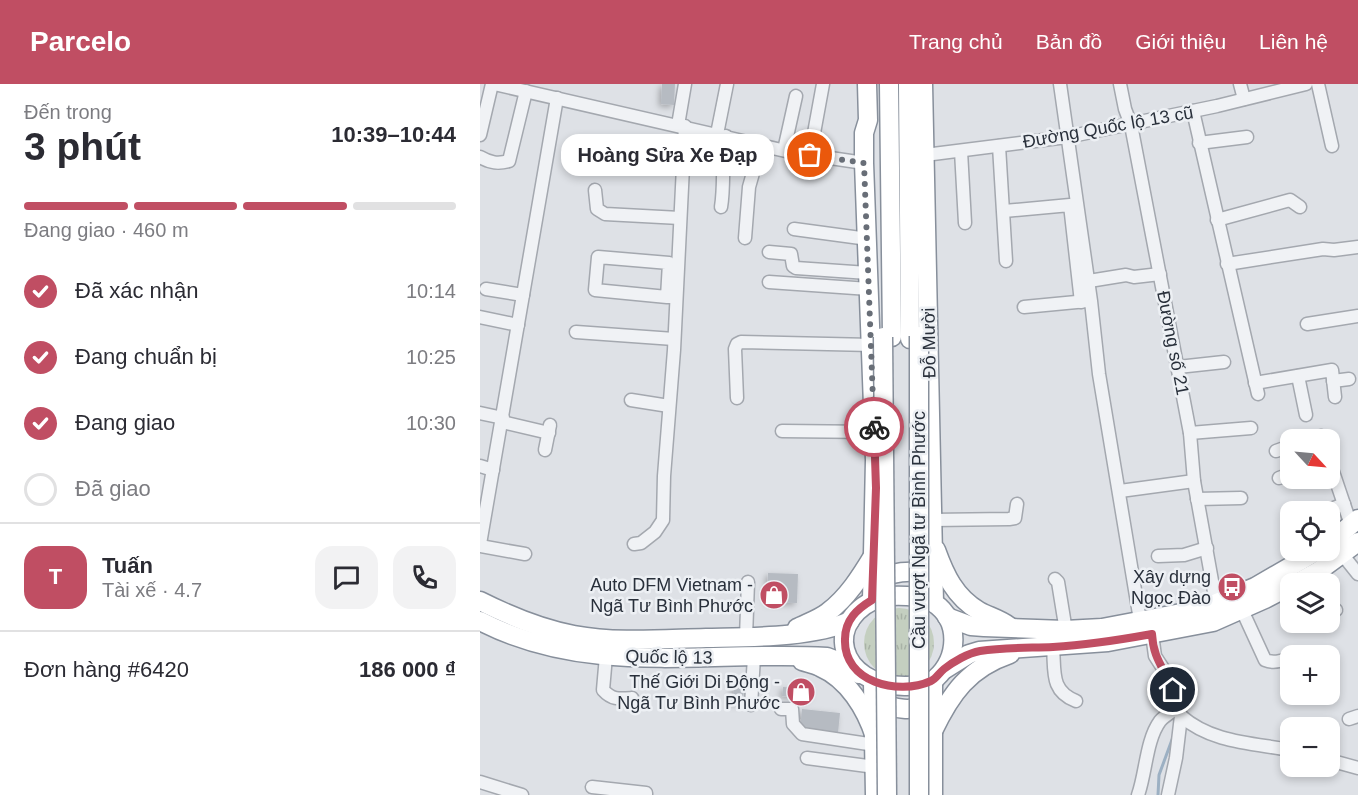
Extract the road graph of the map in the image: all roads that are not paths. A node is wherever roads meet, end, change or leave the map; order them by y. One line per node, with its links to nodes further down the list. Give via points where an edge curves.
1 (493, 84): 16 (street); 24 (street)
2 (685, 84): 21 (street)
3 (727, 84): 25 (street)
4 (823, 84): 34 (street)
5 (860, 84): 23 (highway, Đỗ Mười)
6 (867, 84): 23 (highway, Đỗ Mười, via 868,120)
7 (889, 84): 37 (highway, Đỗ Mười)
8 (908, 84): 35 (highway, Đỗ Mười)
9 (923, 84): 35 (highway, Đỗ Mười)
10 (1060, 84): 26 (street)
11 (1120, 84): 22 (street, Đường số 21)
12 (1240, 84): 19 (street)
13 (1318, 84): 31 (street)
14 (1298, 85): 15 (street, Đường Quốc lộ 13 cũ)
15 (1263, 89): 19 (street, Đường Quốc lộ 13 cũ)
16 (526, 91): 18 (street); 36 (street, via 509,161 500,164)
17 (796, 96): 32 (street)
18 (556, 98): 21 (street); 57 (street)
19 (1244, 99): 20 (street, Đường Quốc lộ 13 cũ)
20 (1192, 111): 22 (street, Đường Quốc lộ 13 cũ); 28 (street)
21 (681, 125): 25 (street); 42 (street)
22 (1131, 125): 26 (street, Đường Quốc lộ 13 cũ); 52 (street, Đường số 21)
23 (864, 133): 37 (highway, Đỗ Mười)
24 (480, 135)
25 (721, 135): 29 (street); 39 (street, via 725,171)
26 (1067, 137): 30 (street, Đường Quốc lộ 13 cũ); 54 (street)
27 (1247, 137): 28 (street)
28 (1199, 142): 43 (street)
29 (761, 145): 32 (street); 46 (street, via 749,187)
30 (999, 146): 33 (street, Đường Quốc lộ 13 cũ); 41 (street)
31 (1332, 146)
32 (784, 150): 34 (street)
33 (961, 151): 35 (street, Đường Quốc lộ 13 cũ); 44 (street)
34 (810, 155): 37 (street)
35 (917, 156): 67 (highway, Đỗ Mười); 98 (highway, Đỗ Mười)
36 (480, 157)
37 (878, 162): 47 (highway, Đỗ Mười); 67 (highway, Đỗ Mười)
38 (595, 190): 42 (street, via 597,208 605,214)
39 (721, 207)
40 (1300, 207): 43 (street, via 1290,200)
41 (1004, 211): 50 (street); 59 (street, via 1070,205)
42 (680, 218): 58 (street)
43 (1217, 219): 51 (street)
44 (965, 224)
45 (794, 229): 47 (street)
46 (744, 238)
47 (868, 239): 53 (highway, Đỗ Mười)
48 (1358, 247): 51 (street)
49 (769, 252): 53 (street, via 791,254 795,268)
50 (1006, 261)
51 (1227, 264): 70 (street, via 1257,388)
52 (1160, 274): 54 (street); 69 (street, Đường số 21)
53 (868, 281): 55 (street); 67 (highway, Đỗ Mười)
54 (1089, 281): 59 (street)
55 (770, 282)
56 (486, 289): 57 (street)
57 (523, 295): 64 (street)
58 (671, 297): 58 (street, via 595,290 598,257 669,263); 66 (street)
59 (1086, 302): 60 (street); 91 (street)
60 (1024, 307)
61 (1358, 316): 63 (street)
62 (480, 317): 64 (street)
63 (1306, 324)
64 (518, 325): 79 (street)
65 (576, 332): 66 (street)
66 (674, 339): 76 (street)
67 (895, 339): 74 (street, via 741,342 735,350); 82 (highway, Đỗ Mười); 155 (highway, Cầu vượt Ngã tư Bình Phước, bridge); 156 (highway, Cầu vượt Ngã tư Bình Phước); 157 (highway, Cầu vượt Ngã tư Bình Phước); 158 (highway, Cầu vượt Ngã tư Bình Phước, bridge)
68 (1224, 362): 69 (street)
69 (1178, 367): 83 (street, Đường số 21)
70 (1298, 375): 72 (street, via 1332,370); 78 (street)
71 (1349, 379): 72 (street)
72 (1333, 381): 73 (street)
73 (1335, 397)
74 (737, 398)
75 (631, 400): 76 (street)
76 (669, 406): 102 (street, via 663,520 655,532)
77 (480, 413): 79 (street)
78 (1306, 416)
79 (502, 420): 84 (street, via 550,429); 88 (street)
80 (1251, 428): 83 (street)
81 (782, 431): 82 (street)
82 (874, 432): 106 (highway, Đỗ Mười)
83 (1190, 433): 89 (street, Đường số 21)
84 (546, 450)
85 (1280, 450): 86 (street)
86 (1276, 451)
87 (480, 466): 88 (street)
88 (493, 470): 92 (street)
89 (1194, 482): 91 (street); 94 (street, Đường số 21)
90 (1339, 489): 96 (street)
91 (1120, 491): 126 (street)
92 (484, 495): 103 (street)
93 (1241, 498): 94 (street)
94 (1197, 499): 104 (street, Đường số 21)
95 (1017, 504): 98 (street, via 1016,518)
96 (1344, 504): 97 (street); 99 (street)
97 (1340, 506)
98 (932, 520): 100 (highway, Đỗ Mười)
99 (1356, 529): 101 (highway)
100 (932, 539): 113 (highway, Đỗ Mười); 127 (highway, via 957,592)
101 (1340, 543)
102 (634, 544)
103 (480, 545): 105 (street)
104 (1207, 548): 108 (street, via 1184,555); 120 (street, Đường số 21)
105 (525, 554)
106 (874, 554): 116 (highway, Đỗ Mười); 128 (highway, via 833,608)
107 (1340, 554): 112 (street)
108 (1158, 556)
109 (1300, 561): 120 (highway, via 1255,587)
110 (1326, 561): 111 (highway)
111 (1315, 573)
112 (1358, 574)
113 (932, 575): 116 (highway, via 885,574); 119 (highway, Đỗ Mười)
114 (1055, 579): 125 (street)
115 (748, 582): 129 (street)
116 (873, 591): 119 (highway); 124 (highway)
117 (1280, 592): 121 (highway)
118 (480, 601): 129 (highway, via 543,628 600,639)
119 (934, 603): 122 (highway)
120 (1216, 603): 126 (highway)
121 (1242, 610): 126 (highway, via 1213,622); 134 (street, via 1265,660)
122 (947, 617): 127 (highway, via 971,626); 136 (highway, via 954,645)
123 (480, 621): 131 (highway, Quốc lộ 13, via 535,643)
124 (850, 621): 128 (highway, via 828,629); 135 (highway, via 845,647)
125 (1065, 625): 126 (highway, via 1120,619); 127 (highway)
126 (1142, 625): 127 (highway, via 1065,630); 130 (highway, via 1108,642); 142 (street)
127 (1005, 626)
128 (788, 633): 129 (highway)
129 (746, 637)
130 (1044, 647): 136 (highway, via 974,652); 139 (street, via 1059,689); 143 (highway, via 997,658 976,671 955,693)
131 (606, 656): 133 (highway, Quốc lộ 13); 137 (street, via 603,690 610,697)
132 (789, 656): 133 (highway, Quốc lộ 13); 135 (highway, Quốc lộ 13, via 827,657); 144 (highway, via 835,677 860,703)
133 (754, 657): 140 (street)
134 (1280, 662)
135 (866, 678): 136 (highway, via 894,687); 138 (highway)
136 (937, 683): 138 (highway, via 921,706 900,709); 143 (highway)
137 (632, 698)
138 (874, 701): 144 (highway)
139 (1076, 701)
140 (751, 705)
141 (781, 709): 144 (street, via 792,709 793,724 802,734)
142 (1180, 712): 145 (street, via 1192,726 1214,737); 160 (street, via 1160,721 1150,744); 161 (street)
143 (933, 731): 159 (highway)
144 (875, 741): 148 (highway)
145 (1280, 748)
146 (807, 758): 148 (street)
147 (1340, 763): 149 (street)
148 (875, 767): 154 (highway)
149 (1358, 768)
150 (480, 782): 152 (street)
151 (592, 787): 153 (street)
152 (522, 795)
153 (646, 795)
154 (875, 795)
155 (887, 795)
156 (894, 795)
157 (913, 795)
158 (919, 795)
159 (933, 795)
160 (1138, 795)
161 (1168, 795): 162 (street)
162 (1173, 795)

